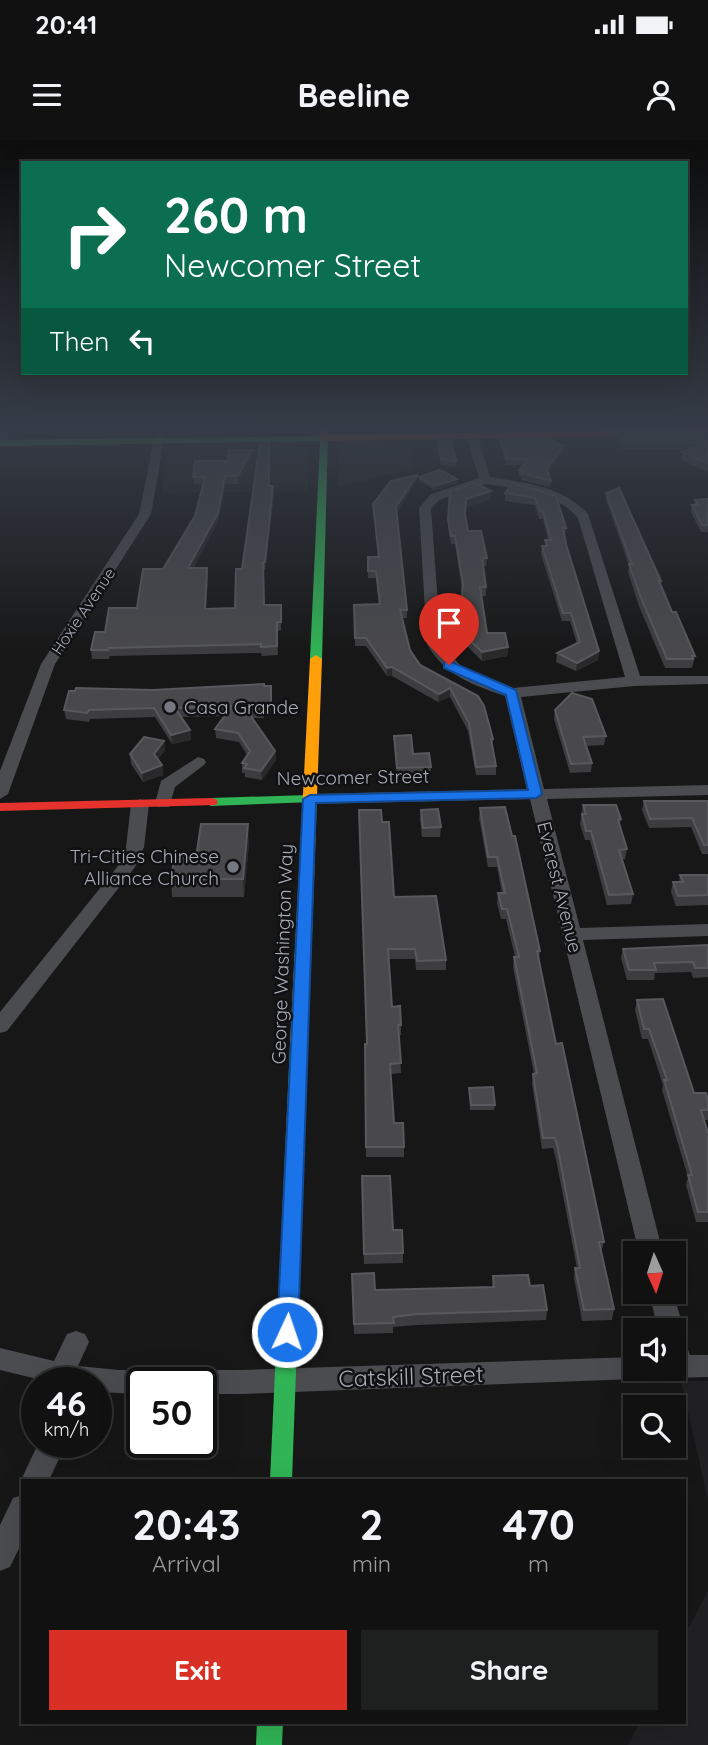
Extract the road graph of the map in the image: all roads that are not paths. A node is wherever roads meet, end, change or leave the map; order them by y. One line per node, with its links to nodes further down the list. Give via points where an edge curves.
1 (147, 504): 10 (street, Hoxie Avenue, via 145,514 48,664)
2 (321, 504): 12 (main road, George Washington Way)
3 (429, 504): 7 (street, via 425,508 434,644 449,665)
4 (568, 504): 6 (street, via 584,517)
5 (708, 680): 6 (street)
6 (634, 681): 7 (street)
7 (512, 693): 11 (street, Everest Avenue)
8 (198, 762): 13 (street, via 167,785)
9 (708, 790): 11 (street, Newcomer Street)
10 (0, 794)
11 (536, 794): 12 (street, Newcomer Street); 17 (street, Everest Avenue)
12 (310, 799): 13 (main road, Newcomer Street); 27 (main road, George Washington Way)
13 (163, 803): 14 (main road, Newcomer Street)
14 (140, 804): 15 (main road, Newcomer Street); 18 (street, via 135,847 126,867)
15 (0, 807)
16 (708, 930): 17 (street)
17 (572, 934): 19 (street, Everest Avenue)
18 (0, 1026)
19 (648, 1241)
20 (76, 1342): 25 (street)
21 (0, 1359): 24 (street, Catskill Street)
22 (686, 1361): 23 (street)
23 (708, 1366)
24 (32, 1367)
25 (75, 1367)
26 (623, 1368): 27 (street, Catskill Street)
27 (285, 1380): 28 (street, Catskill Street); 31 (main road, George Washington Way)
28 (112, 1381)
29 (45, 1458): 30 (street)
30 (35, 1479)
31 (281, 1479)
32 (21, 1512): 33 (street)
33 (0, 1557)
34 (270, 1724): 35 (main road)
35 (269, 1745)

